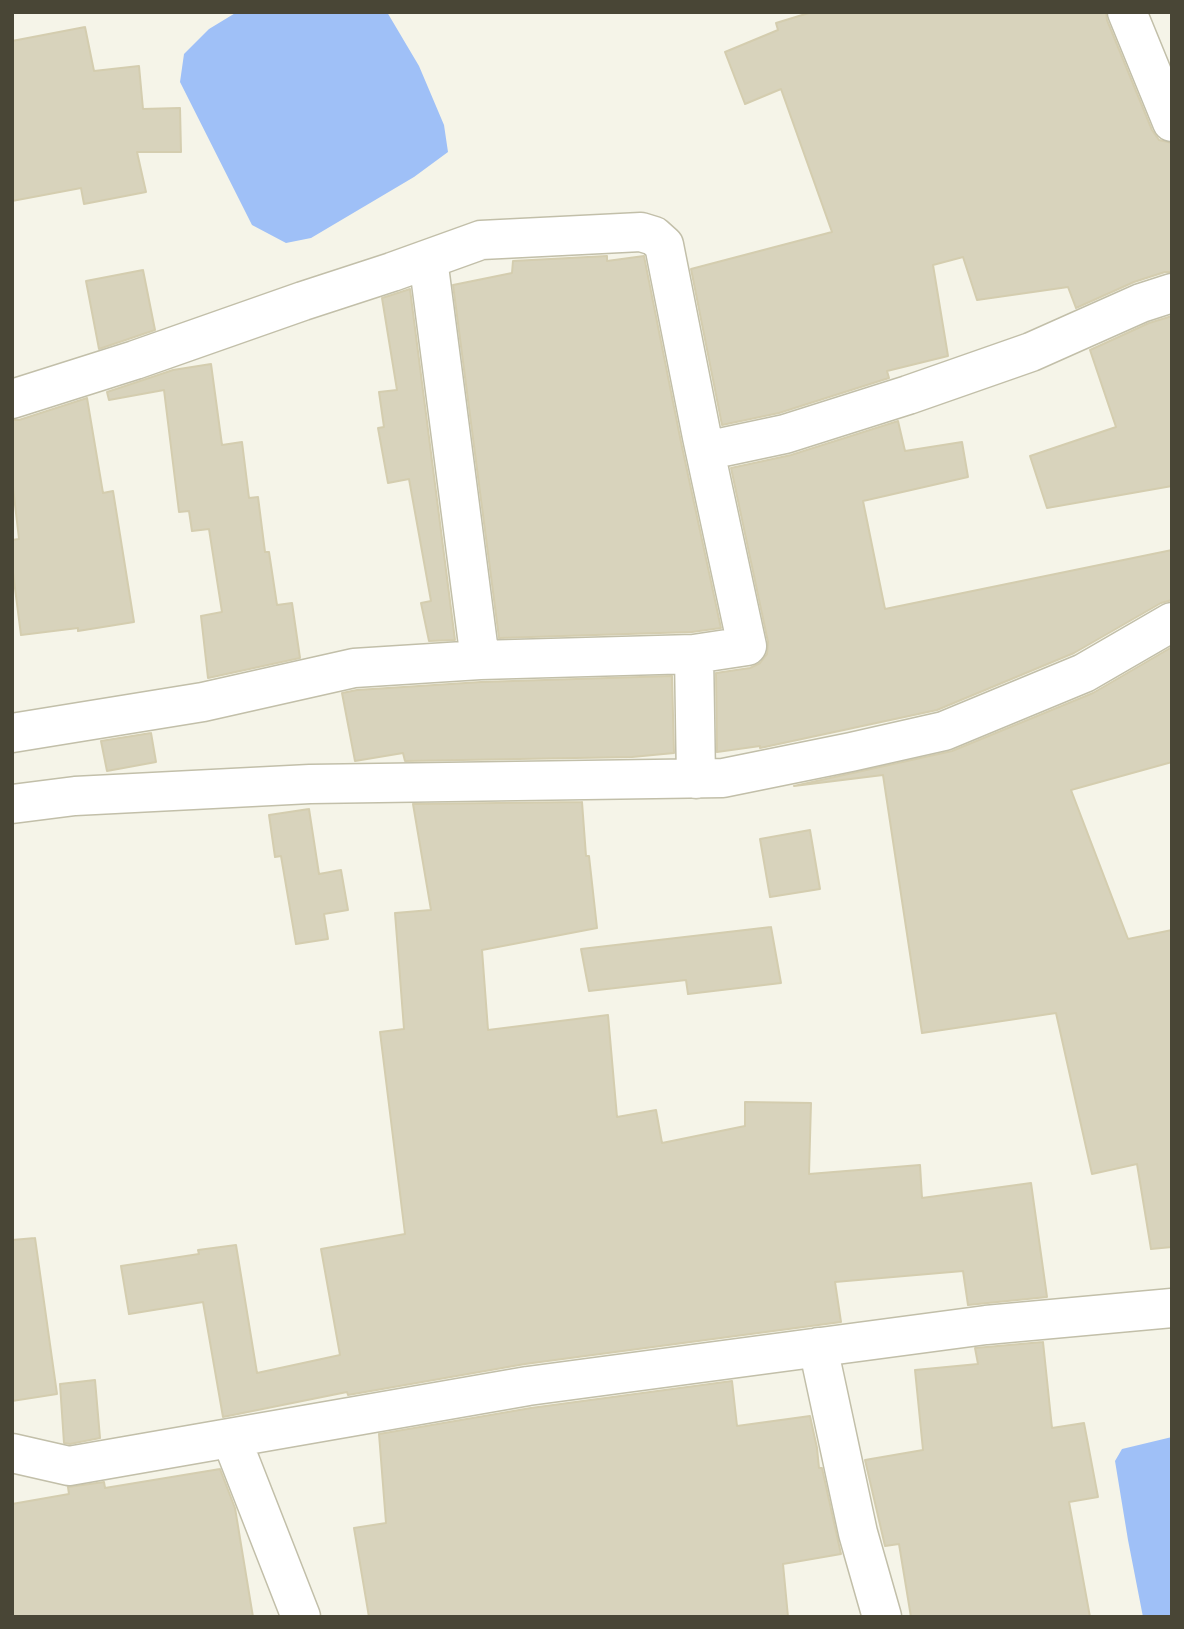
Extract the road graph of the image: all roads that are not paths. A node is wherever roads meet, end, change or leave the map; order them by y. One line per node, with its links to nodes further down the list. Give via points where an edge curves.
1 (1127, 12): 2 (street)
2 (1172, 122)
3 (428, 259): 5 (street); 6 (street, via 481,240 641,232 653,236 664,245); 9 (street)
4 (1172, 293): 6 (street, via 1031,352 908,395 785,434)
5 (12, 399)
6 (705, 451): 8 (street, via 747,646)
7 (1172, 622): 11 (street, via 1084,673 944,731 723,778)
8 (694, 654): 9 (street); 11 (street)
9 (480, 660): 10 (street, via 354,668 203,702)
10 (12, 733)
11 (696, 779): 12 (street, via 310,785 75,796)
12 (12, 804)
13 (1172, 1308): 14 (street)
14 (818, 1347): 15 (street, via 527,1386); 18 (street, via 858,1533)
15 (231, 1438): 16 (street, via 69,1466); 17 (street)
16 (12, 1453)
17 (301, 1617)
18 (882, 1617)

